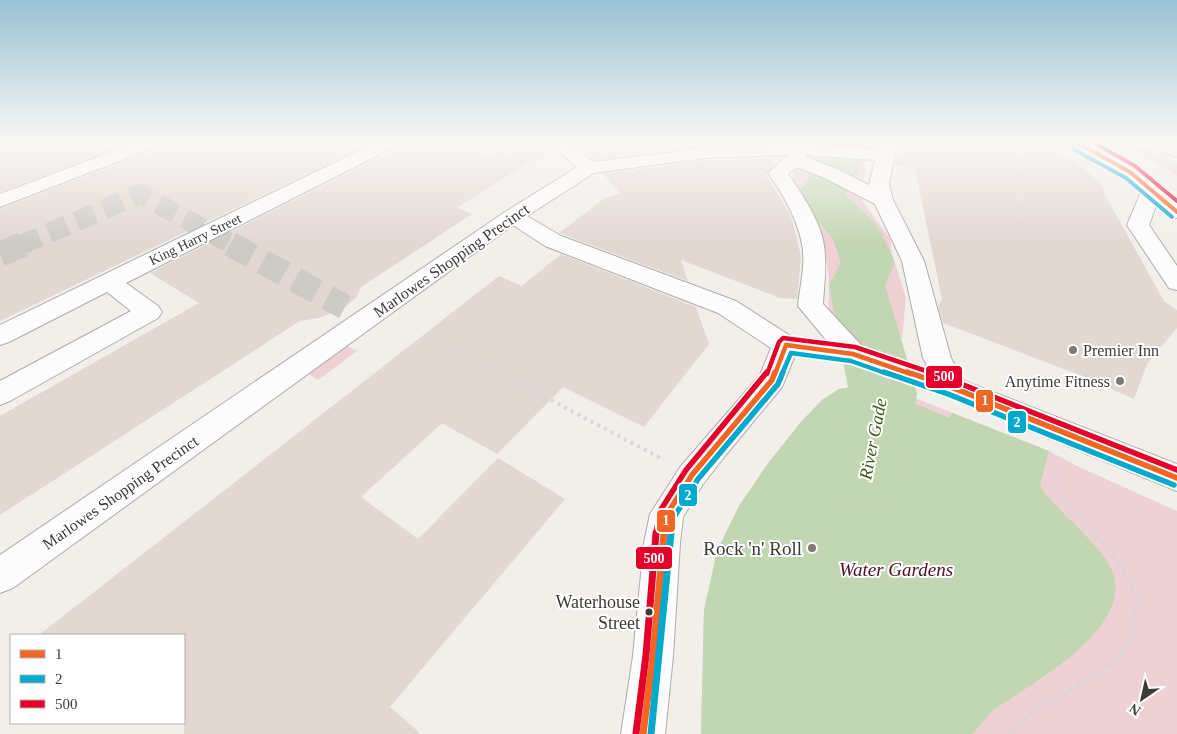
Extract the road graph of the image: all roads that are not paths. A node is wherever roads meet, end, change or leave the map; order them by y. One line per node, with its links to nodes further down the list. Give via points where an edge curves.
1 (64, 176): 9 (street)
2 (93, 176): 10 (street)
3 (321, 176): 17 (street, King Harry Street)
4 (576, 176): 16 (street, Marlowes Shopping Precinct)
5 (780, 176): 21 (street, via 796,199 813,244 810,306)
6 (836, 176): 12 (street)
7 (882, 176): 12 (street, via 879,184)
8 (1136, 176): 11 (street)
9 (35, 188): 13 (street); 15 (street)
10 (84, 188)
11 (1152, 190): 14 (street); 18 (street, via 1138,225)
12 (883, 200): 22 (street, via 913,261 937,358)
13 (0, 201)
14 (1177, 212)
15 (0, 216)
16 (512, 216): 20 (street, via 553,241 727,308); 25 (street, Marlowes Shopping Precinct, via 356,313)
17 (108, 282): 19 (street, King Harry Street); 23 (street, via 149,312)
18 (1177, 283)
19 (0, 336)
20 (786, 345): 21 (street); 26 (street, via 772,380 692,475 667,514)
21 (853, 354): 22 (street)
22 (951, 388): 24 (street)
23 (0, 394)
24 (1177, 478)
25 (0, 576)
26 (643, 734)

